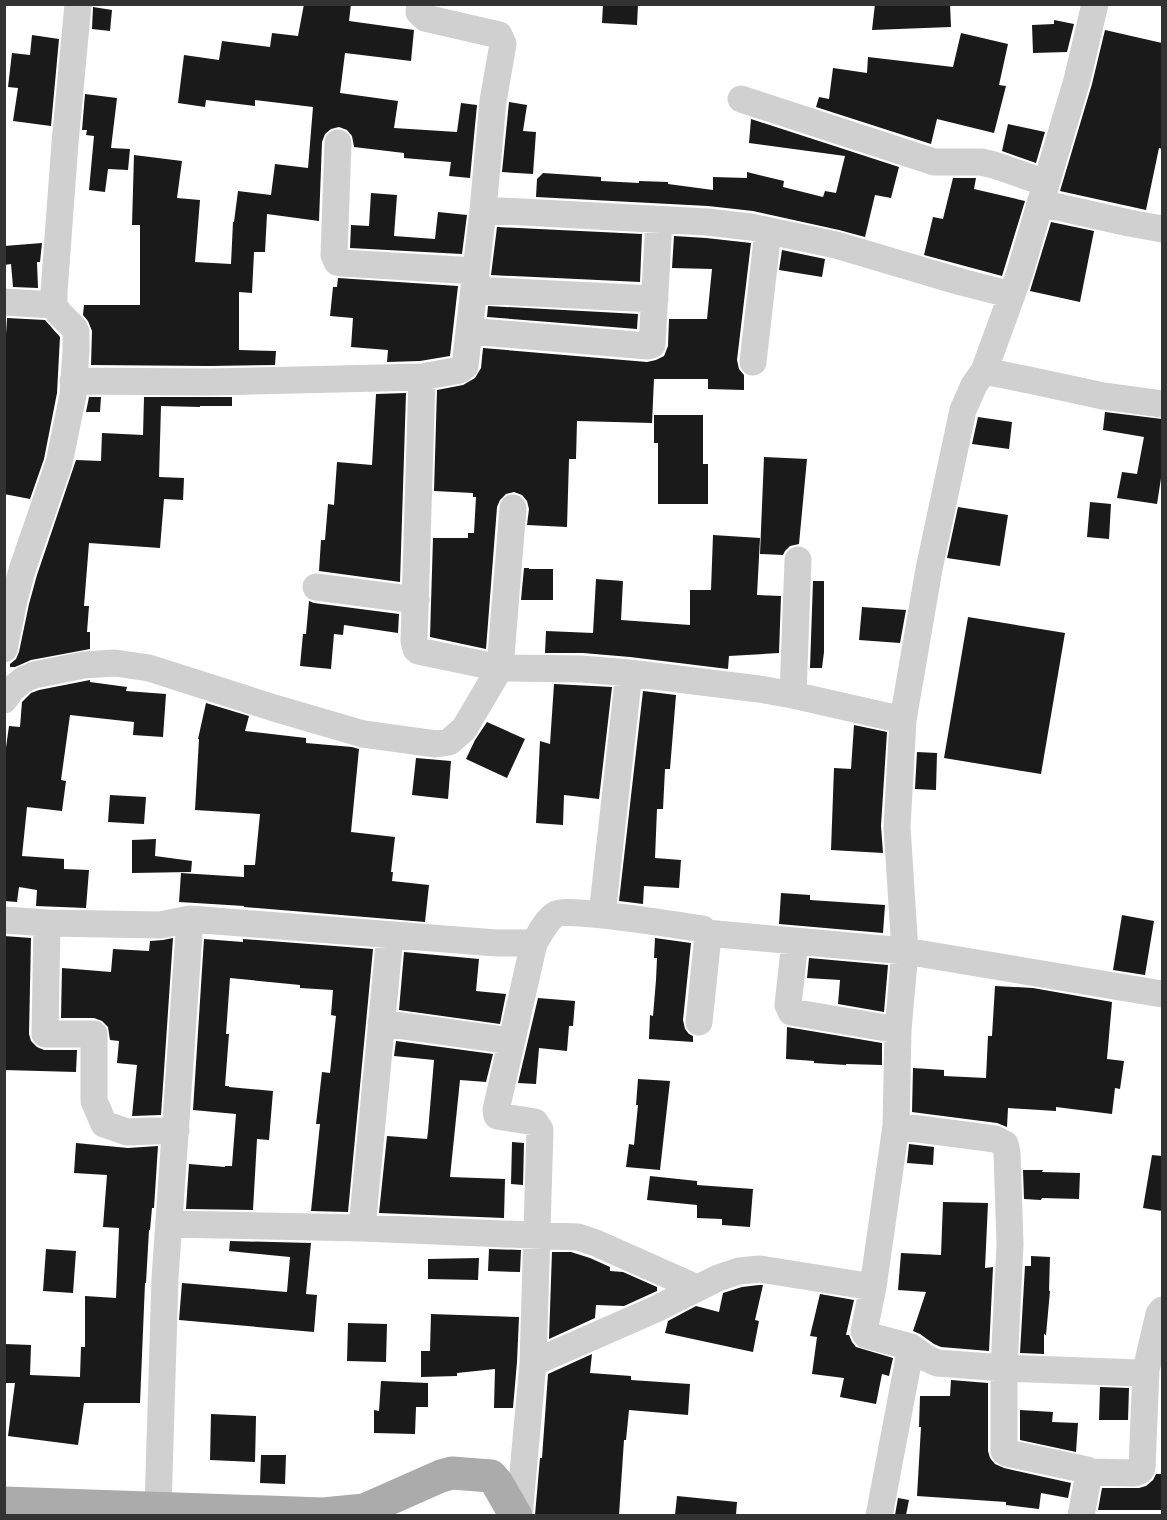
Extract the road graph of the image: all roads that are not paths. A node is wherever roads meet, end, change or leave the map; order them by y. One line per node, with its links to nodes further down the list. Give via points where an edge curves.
1 (78, 4): 15 (street)
2 (420, 4): 7 (street, via 419,12 425,18 499,35 503,44 493,101)
3 (1095, 4): 6 (street)
4 (741, 99): 6 (street, via 934,162 994,165)
5 (338, 143): 11 (street, via 334,255 337,262)
6 (1043, 193): 9 (street, via 1129,223); 12 (street)
7 (483, 210): 8 (street); 11 (street)
8 (660, 220): 10 (street); 13 (street)
9 (1162, 229)
10 (768, 231): 12 (street, via 836,245); 17 (street)
11 (475, 280): 13 (street); 16 (street)
12 (1012, 295): 18 (street)
13 (655, 299): 16 (street, via 651,345)
14 (4, 302): 15 (street)
15 (54, 305): 20 (street, via 76,332)
16 (470, 331): 19 (street, via 463,368)
17 (753, 362)
18 (984, 371): 21 (street); 31 (street, via 963,410 929,569)
19 (422, 377): 20 (street); 25 (street)
20 (74, 381): 26 (street, via 59,463 22,570)
21 (1162, 404)
22 (513, 508): 27 (street)
23 (798, 560): 29 (street)
24 (316, 587): 25 (street)
25 (416, 600): 27 (street, via 414,645 418,651)
26 (4, 649)
27 (500, 668): 28 (street); 30 (street, via 464,729 449,742 436,744 363,734 149,668 115,663 34,675 12,689)
28 (629, 673): 29 (street); 32 (street)
29 (793, 695): 31 (street)
30 (4, 700)
31 (903, 720): 40 (street, via 897,827)
32 (602, 915): 36 (street, via 703,929); 39 (street, via 558,913)
33 (190, 919): 35 (street, via 160,925); 37 (street); 47 (street)
34 (4, 920): 35 (street)
35 (47, 923): 47 (street, via 45,1034 94,1034 94,1101 104,1124 127,1132)
36 (706, 933): 38 (street); 42 (street)
37 (390, 935): 39 (street); 43 (street)
38 (795, 941): 40 (street); 44 (street, via 791,1012)
39 (534, 944): 45 (street)
40 (904, 951): 41 (street); 44 (street)
41 (1162, 994)
42 (699, 1022)
43 (381, 1023): 45 (street); 49 (street)
44 (898, 1030): 46 (street)
45 (512, 1041): 50 (street, via 496,1112 497,1116 535,1122 539,1127)
46 (896, 1126): 51 (street); 56 (street, via 995,1139 1005,1144 1010,1244)
47 (176, 1130): 48 (street)
48 (169, 1224): 49 (street); 60 (street)
49 (362, 1228): 50 (street)
50 (537, 1235): 52 (street, via 578,1237); 55 (street)
51 (873, 1287): 52 (street, via 760,1269 739,1271); 54 (street, via 866,1335)
52 (697, 1288): 55 (street)
53 (1162, 1310): 57 (street)
54 (911, 1347): 56 (street, via 936,1363); 62 (street)
55 (533, 1363): 61 (street)
56 (1004, 1368): 57 (street, via 1139,1373); 58 (street, via 1004,1451)
57 (1146, 1370): 58 (street, via 1142,1468 1134,1473)
58 (1089, 1472): 63 (street)
59 (4, 1503): 60 (main road)
60 (158, 1508): 61 (main road, via 323,1514 364,1510 452,1473 491,1476)
61 (518, 1515)
62 (879, 1515)
63 (1081, 1515)

